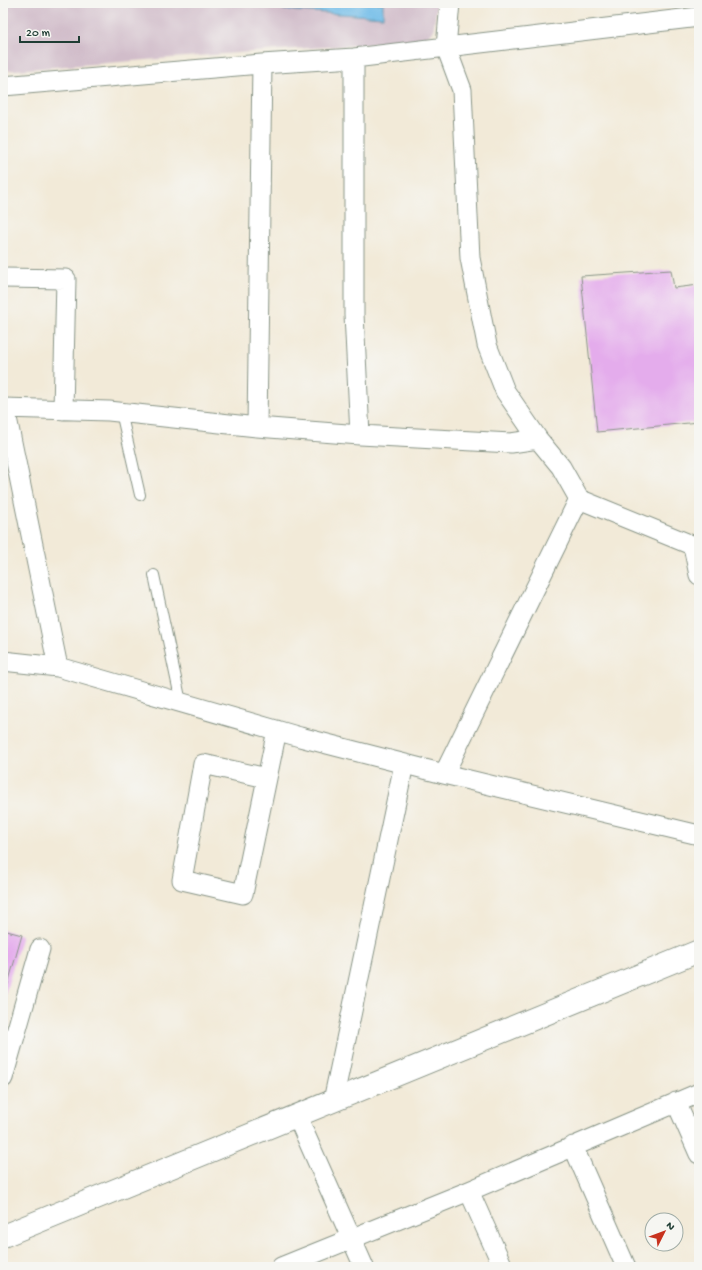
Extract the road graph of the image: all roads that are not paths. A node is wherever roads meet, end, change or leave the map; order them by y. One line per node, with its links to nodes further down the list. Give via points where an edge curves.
1 (450, 3): 3 (street)
2 (699, 16): 3 (street)
3 (446, 47): 4 (street); 13 (street, via 462,90 470,258 487,345 505,391)
4 (354, 58): 5 (street); 12 (street, via 354,314)
5 (262, 64): 6 (street); 11 (street)
6 (3, 86)
7 (3, 278): 9 (street, via 66,279)
8 (4, 408): 9 (street); 20 (street)
9 (63, 410): 10 (street)
10 (121, 412): 11 (street); 14 (lane)
11 (257, 427): 12 (street)
12 (360, 435): 13 (street, via 511,443)
13 (538, 439): 15 (street, via 561,467)
14 (140, 495)
15 (579, 499): 16 (street); 24 (street)
16 (696, 547): 18 (street)
17 (154, 575): 21 (lane)
18 (699, 575)
19 (3, 661): 20 (street)
20 (58, 666): 21 (street)
21 (181, 702): 22 (street)
22 (277, 730): 23 (street); 25 (street)
23 (404, 764): 24 (street); 31 (street)
24 (444, 774): 26 (street)
25 (267, 778): 25 (street, via 242,894 182,880 203,764)
26 (699, 835)
27 (40, 949): 29 (street)
28 (699, 951): 31 (street)
29 (3, 1078)
30 (699, 1093): 32 (street)
31 (333, 1100): 33 (street)
32 (676, 1102): 34 (street); 35 (street)
33 (297, 1116): 37 (street); 38 (street)
34 (573, 1146): 36 (street); 42 (street)
35 (699, 1154)
36 (469, 1190): 38 (street); 41 (street)
37 (3, 1236)
38 (351, 1239): 39 (street); 40 (street)
39 (281, 1267)
40 (364, 1267)
41 (503, 1267)
42 (626, 1267)

